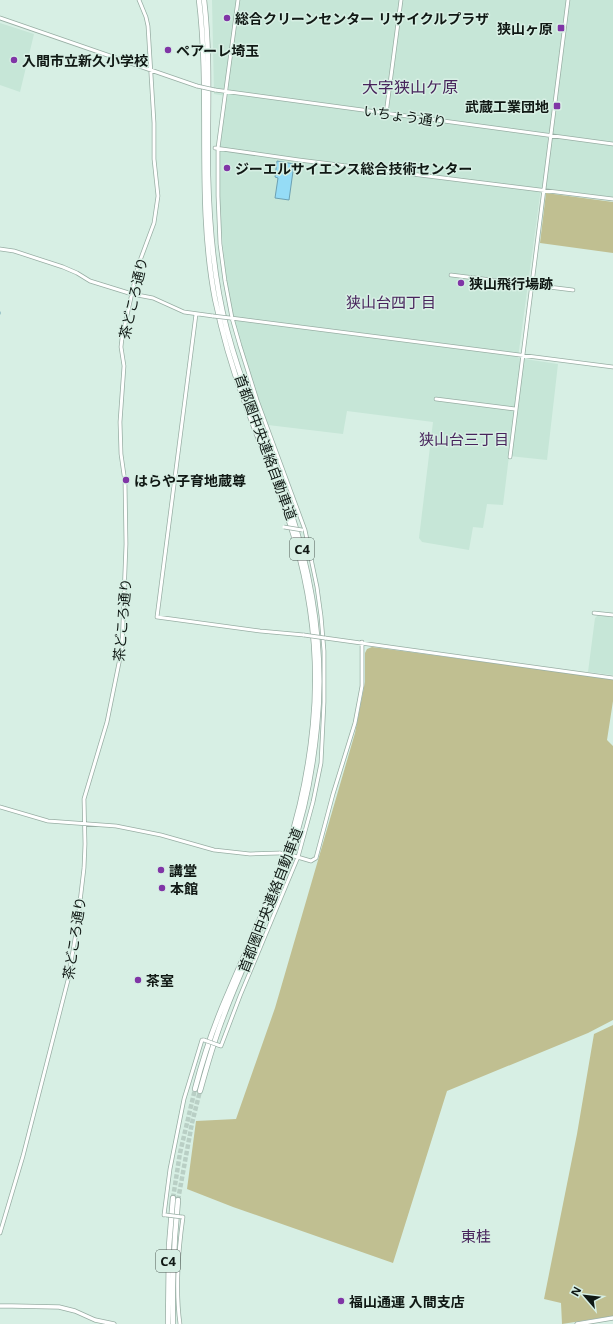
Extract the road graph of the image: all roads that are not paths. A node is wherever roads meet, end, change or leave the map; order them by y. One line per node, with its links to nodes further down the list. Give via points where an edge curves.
1 (139, 0): 8 (street, 茶どころ通り, via 148,26)
2 (199, 0): 3 (highway, 首都圏中央連絡自動車道 / C4, via 202,36 204,204 215,295 231,362 282,502 301,564 311,622 315,690 306,776 294,829 276,880 218,1018 197,1090 224,1013 280,881 298,830 313,760 319,690 316,622 299,538 235,361 219,294 210,231)
3 (205, 0)
4 (238, 0): 9 (street)
5 (401, 0): 10 (street)
6 (568, 0): 11 (street)
7 (0, 18): 8 (street, いちょう通り)
8 (150, 70): 9 (street, いちょう通り, bridge, via 197,86); 20 (street, 茶どころ通り, via 158,196 154,223 138,266)
9 (225, 92): 10 (street, いちょう通り); 13 (street)
10 (386, 114): 11 (street, いちょう通り)
11 (550, 136): 12 (street, いちょう通り); 14 (street)
12 (613, 144)
13 (216, 148): 14 (street); 22 (street, via 220,244)
14 (543, 190): 15 (street); 18 (street)
15 (613, 199)
16 (0, 249): 20 (street, via 64,266 90,281)
17 (451, 275): 18 (street)
18 (531, 285): 19 (street); 23 (street)
19 (573, 290)
20 (132, 294): 21 (street, via 153,298 179,310); 35 (street, 茶どころ通り, via 121,347 124,366 120,422 125,482 126,544 123,637 106,722 86,789)
21 (196, 314): 22 (street, bridge); 32 (street, bridge, via 157,617)
22 (231, 318): 23 (street); 29 (street)
23 (522, 355): 24 (street); 26 (street)
24 (613, 367)
25 (436, 399): 26 (street)
26 (515, 409): 27 (street)
27 (510, 457)
28 (284, 527): 29 (street, bridge)
29 (303, 530): 36 (street, via 317,587 321,616 324,702 321,763 313,802)
30 (594, 613): 31 (street)
31 (613, 615)
32 (362, 642): 33 (street); 36 (street, via 362,686 355,723 316,858 311,861)
33 (613, 678)
34 (0, 807): 35 (street, via 48,821)
35 (84, 824): 36 (street, bridge, via 106,824 134,829 214,850 250,854 280,853); 39 (street, 茶どころ通り, via 85,852 81,896 68,980 25,1150)
36 (296, 857): 45 (street, bridge, via 221,1046 202,1040 184,1099 170,1170 165,1215 183,1218 177,1274)
37 (173, 1198): 43 (highway, C4, via 168,1252)
38 (178, 1200): 44 (highway, C4, via 172,1281)
39 (0, 1233)
40 (0, 1306): 42 (main road, via 60,1307)
41 (613, 1318): 46 (main road)
42 (114, 1324)
43 (168, 1324)
44 (173, 1324)
45 (180, 1324)
46 (577, 1324)

